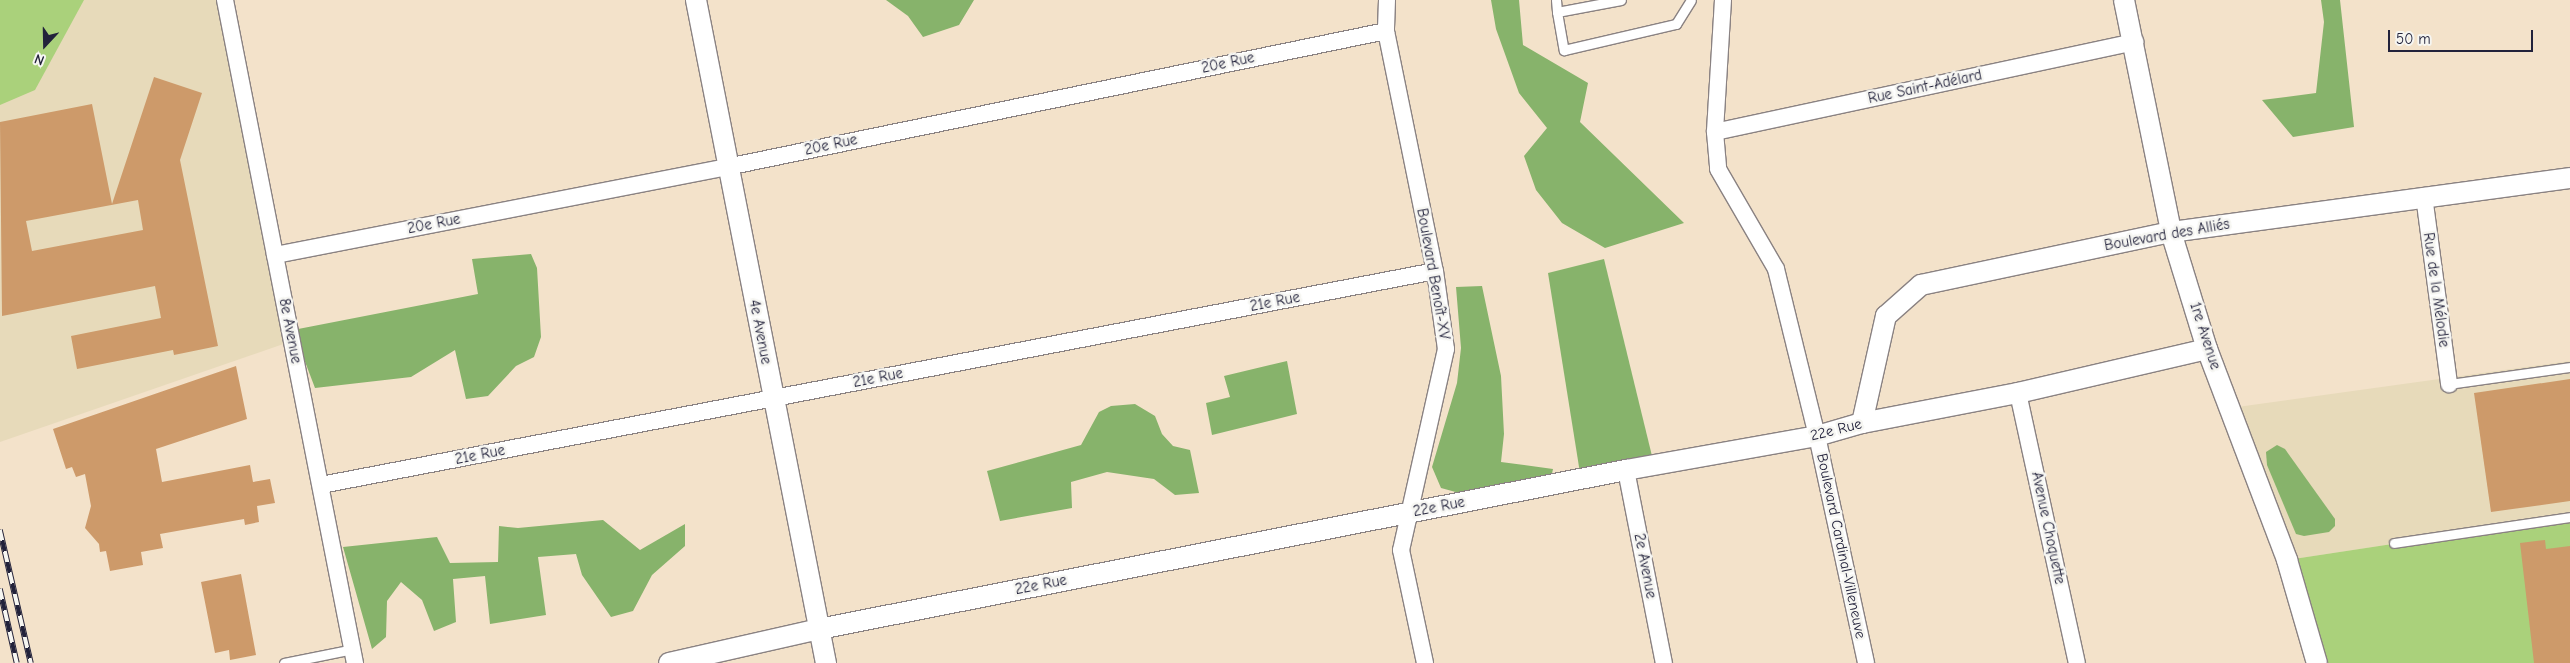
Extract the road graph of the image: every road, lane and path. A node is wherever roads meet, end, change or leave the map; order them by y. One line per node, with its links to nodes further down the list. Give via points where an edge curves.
1 (225, 0): 17 (street, 8e Avenue)
2 (696, 0): 13 (street, 4e Avenue)
3 (1387, 0): 10 (street, Boulevard Benoît-XV)
4 (1556, 0): 9 (lane)
5 (1621, 0): 9 (lane)
6 (1691, 0): 9 (lane, via 1676,24 1564,50)
7 (1723, 0): 12 (street, Boulevard Cardinal-Villeneuve)
8 (2124, 0): 11 (street, 1re Avenue)
9 (1558, 12)
10 (1386, 31): 13 (street, 20e Rue); 18 (street, Boulevard Benoît-XV)
11 (2135, 42): 12 (street, Rue Saint-Adélard); 16 (street, 1re Avenue)
12 (1715, 132): 25 (street, Boulevard Cardinal-Villeneuve, via 1718,169 1776,269)
13 (727, 167): 17 (street, 20e Rue); 23 (street, 4e Avenue)
14 (2570, 178): 15 (street, Boulevard des Alliés)
15 (2424, 196): 16 (street, Boulevard des Alliés); 21 (street, Rue de la Mélodie)
16 (2171, 232): 19 (street, 1re Avenue); 24 (street, Boulevard des Alliés, via 1921,285 1886,316)
17 (275, 255): 27 (street, 8e Avenue)
18 (1434, 271): 23 (street, 21e Rue); 28 (street, Boulevard Benoît-XV, via 1446,349)
19 (2207, 348): 22 (street, 22e Rue); 40 (street, 1re Avenue, via 2287,560)
20 (2570, 367): 21 (lane)
21 (2449, 384)
22 (2018, 393): 24 (street, 22e Rue); 39 (street, Avenue Choquette)
23 (773, 398): 27 (street, 21e Rue); 31 (street, 4e Avenue)
24 (1862, 423): 25 (street, 22e Rue)
25 (1817, 436): 26 (street, 22e Rue); 38 (street, Boulevard Cardinal-Villeneuve)
26 (1626, 470): 28 (street, 22e Rue); 37 (street, 2e Avenue)
27 (321, 486): 32 (street, 8e Avenue)
28 (1410, 513): 31 (street, 22e Rue); 36 (street, Boulevard Benoît-XV, via 1400,550)
29 (2570, 517): 30 (lane)
30 (2394, 543)
31 (819, 629): 34 (street, 22e Rue); 35 (street, 4e Avenue)
32 (354, 656): 33 (lane)
33 (284, 663)
34 (669, 663)
35 (826, 663)
36 (1424, 663)
37 (1664, 663)
38 (1866, 663)
39 (2077, 663)
40 (2317, 663)

